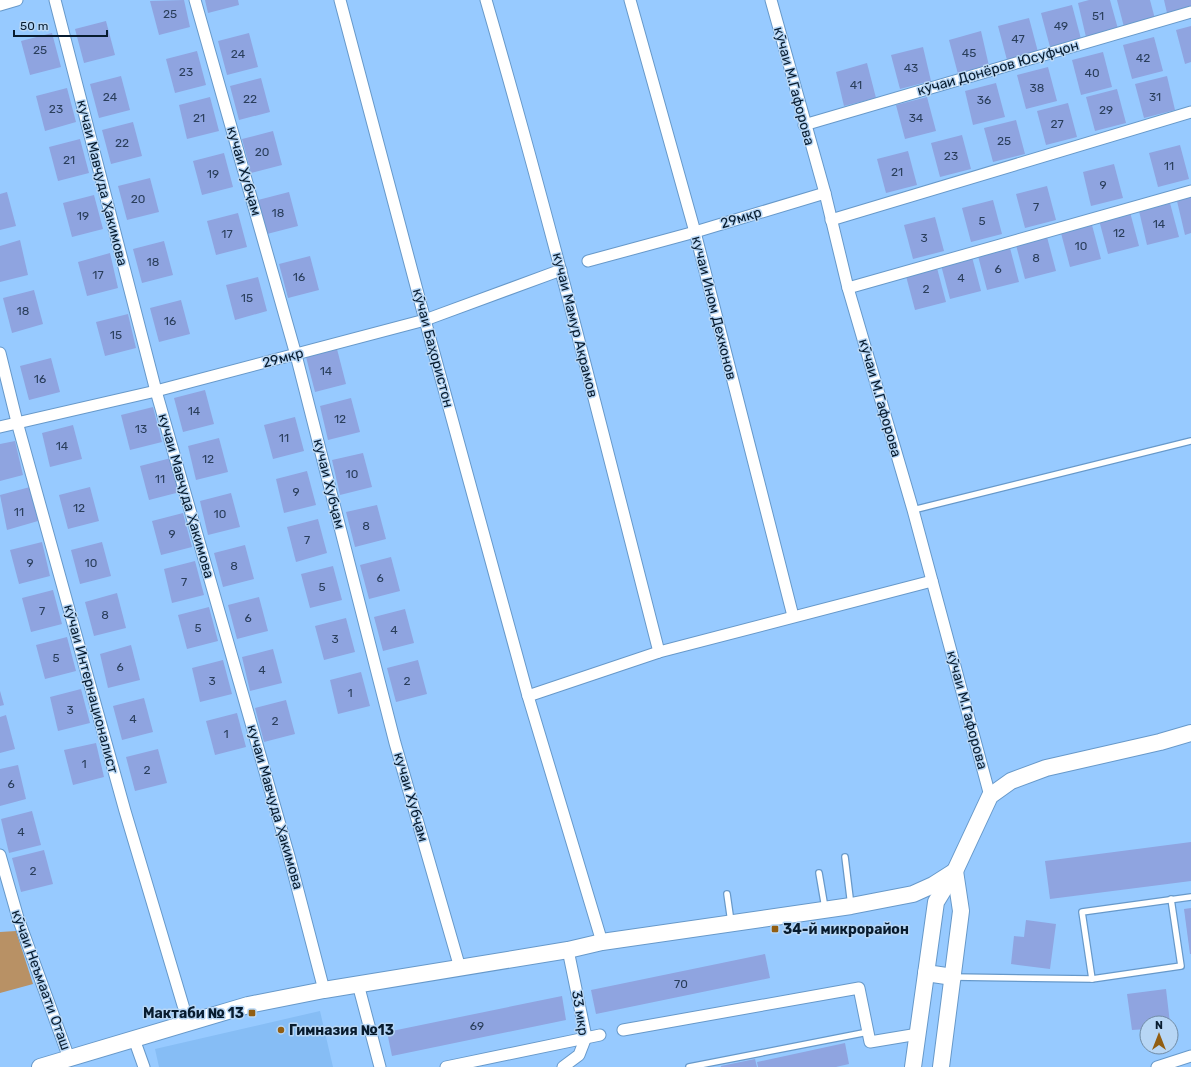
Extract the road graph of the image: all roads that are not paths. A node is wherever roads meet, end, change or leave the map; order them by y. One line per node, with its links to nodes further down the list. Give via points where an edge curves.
1 (17, 0): 8 (street)
2 (55, 0): 22 (street, кучаи Мавҷуда Ҳакимова)
3 (195, 0): 21 (street, кучаи Хубҷам)
4 (340, 0): 19 (street, кӯчаи Баҳористон)
5 (486, 0): 17 (street, кучаи Мамур Акрамов)
6 (630, 0): 15 (street, кучаи Ином Дехконов)
7 (771, 0): 11 (street, кӯчаи М.Гафорова)
8 (0, 5)
9 (1191, 12): 11 (street, кӯчаи Донёров Юсуфҷон)
10 (1191, 112): 14 (street)
11 (804, 125): 13 (street, кӯчаи М.Гафорова)
12 (1191, 191): 18 (street)
13 (825, 193): 14 (street, кӯчаи М.Гафорова); 15 (street, 29мкр)
14 (831, 220): 18 (street, кӯчаи М.Гафорова)
15 (695, 232): 16 (street, 29мкр); 28 (street, кучаи Ином Дехконов)
16 (588, 261)
17 (561, 270): 19 (street, 29мкр); 29 (street, кучаи Мамур Акрамов)
18 (848, 288): 26 (street, кӯчаи М.Гафорова)
19 (424, 320): 21 (street, 29мкр); 30 (street, кӯчаи Баҳористон)
20 (0, 354): 23 (street, кӯчаи Интернационалист)
21 (296, 355): 22 (street, 29мкр); 47 (street, кучаи Хубҷам, via 395,743)
22 (156, 391): 23 (street, 29мкр); 52 (street, кучаи Мавҷуда Ҳакимова, via 289,856)
23 (17, 422): 24 (street, 29мкр); 53 (street, кӯчаи Интернационалист, via 125,811)
24 (0, 427)
25 (1191, 441): 26 (lane)
26 (913, 510): 27 (street, кӯчаи М.Гафорова)
27 (932, 581): 28 (street); 32 (street, кӯчаи М.Гафорова)
28 (794, 616): 29 (street)
29 (659, 652): 30 (street)
30 (528, 696): 45 (street, кӯчаи Баҳористон)
31 (1191, 734): 32 (main road, via 1046,768 1011,781)
32 (990, 796): 35 (main road)
33 (0, 855): 61 (street, кӯчаи Неъмаати Оташ, via 18,918)
34 (845, 857): 41 (lane)
35 (955, 871): 38 (main road); 43 (main road, via 936,902); 49 (main road, via 961,911)
36 (819, 873): 42 (lane)
37 (727, 894): 44 (lane)
38 (914, 894): 41 (main road); 43 (main road, via 931,909)
39 (1191, 897): 40 (lane)
40 (1171, 899): 50 (lane, via 1181,966); 50 (lane, via 1082,912)
41 (851, 906): 42 (main road)
42 (825, 909): 44 (main road)
43 (933, 920): 48 (main road)
44 (732, 923): 45 (main road)
45 (602, 942): 46 (main road)
46 (568, 950): 47 (main road); 58 (street, 33 мкр)
47 (460, 968): 51 (main road)
48 (926, 973): 49 (main road); 56 (main road)
49 (953, 977): 50 (lane); 69 (main road)
50 (1092, 979)
51 (358, 984): 52 (main road); 64 (street)
52 (324, 990): 53 (main road, via 248,1005)
53 (188, 1022): 59 (main road)
54 (623, 1030): 55 (street, via 860,988)
55 (868, 1032): 56 (street, via 870,1042); 67 (lane)
56 (918, 1034): 68 (main road)
57 (600, 1035): 58 (street)
58 (586, 1037): 65 (street); 66 (street, 33 мкр, via 579,1055)
59 (134, 1038): 61 (main road); 63 (street)
60 (1191, 1056): 70 (street)
61 (69, 1058): 62 (main road)
62 (40, 1067)
63 (144, 1067)
64 (380, 1067)
65 (446, 1067)
66 (564, 1067)
67 (689, 1067)
68 (913, 1067)
69 (941, 1067)
70 (1157, 1067)

